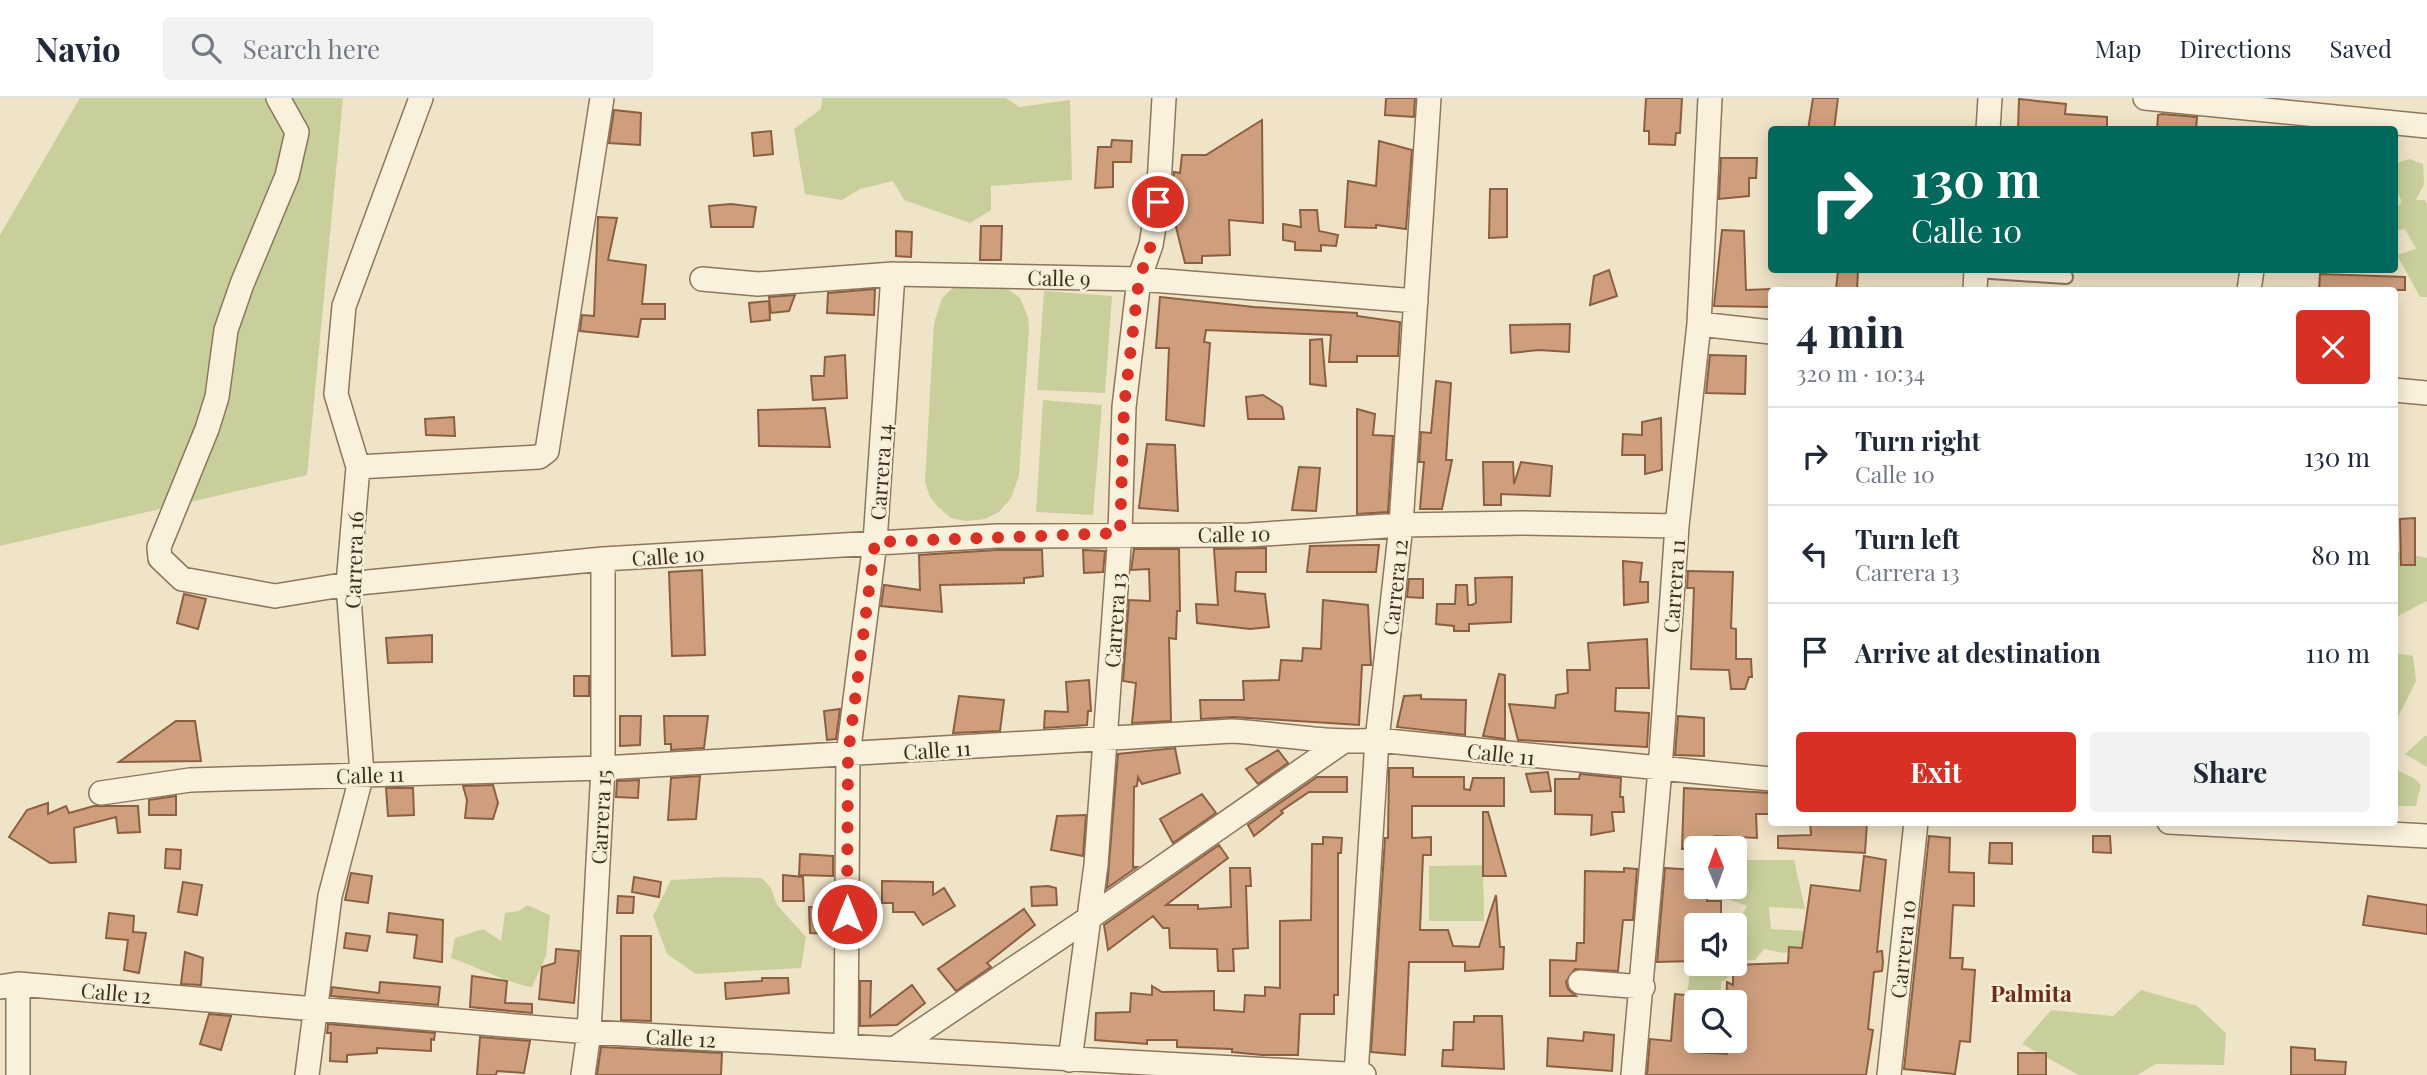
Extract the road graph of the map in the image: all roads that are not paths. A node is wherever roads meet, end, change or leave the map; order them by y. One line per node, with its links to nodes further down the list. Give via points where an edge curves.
1 (278, 98): 28 (street, Calle 10, via 297,132 290,165 226,330 217,397 166,525 160,558 182,579 275,596)
2 (421, 98): 22 (street, Carrera 16, via 344,306 336,394)
3 (602, 98): 22 (street, via 547,451 539,457)
4 (1164, 98): 16 (street, Carrera 13, via 1158,202 1151,245)
5 (1429, 98): 17 (street, Carrera 12)
6 (1710, 98): 18 (street, Carrera 11)
7 (1990, 98): 10 (street)
8 (2145, 98): 9 (street)
9 (2273, 113): 11 (street)
10 (1988, 126)
11 (2427, 126)
12 (893, 274): 15 (street, Calle 9, via 758,284); 16 (street, Calle 9); 26 (street, Carrera 14)
13 (1976, 277): 14 (lane)
14 (2066, 277)
15 (702, 279)
16 (1139, 279): 17 (street, Calle 9); 25 (street, Carrera 13, via 1124,407)
17 (1416, 301): 23 (street, Carrera 12)
18 (1699, 324): 19 (street); 24 (street, Carrera 11)
19 (1768, 332)
20 (2398, 390): 21 (street)
21 (2427, 393)
22 (358, 467): 28 (street, Carrera 16)
23 (1401, 525): 24 (street, Calle 10); 25 (street, Calle 10, via 1249,535); 30 (street, Carrera 12)
24 (1677, 526): 34 (street, Carrera 11)
25 (1120, 533): 26 (street, Calle 10); 29 (street, Carrera 13)
26 (875, 542): 27 (street, Calle 10); 32 (street, Carrera 14)
27 (603, 559): 28 (street, Calle 10); 33 (street, Carrera 15)
28 (348, 584): 35 (street, Carrera 16)
29 (1105, 737): 31 (street, Calle 11, via 1232,731); 32 (street, Calle 11); 41 (street, Carrera 13)
30 (1377, 740): 31 (street, Calle 11); 34 (street, Calle 11); 54 (street, Carrera 12)
31 (1341, 743): 41 (street)
32 (848, 755): 33 (street, Calle 11); 47 (street, Carrera 14)
33 (603, 768): 35 (street, Calle 11); 46 (street, Carrera 15)
34 (1660, 769): 36 (street, Calle 11); 44 (street, Carrera 11)
35 (362, 774): 37 (street, Calle 11, via 190,780); 45 (street, Carrera 16, via 330,896)
36 (1768, 779)
37 (101, 793)
38 (1916, 826): 57 (street, Carrera 10)
39 (2243, 826): 40 (street)
40 (2427, 836)
41 (1090, 918): 48 (street); 49 (street, Carrera 13)
42 (1580, 982): 44 (street)
43 (9, 985): 45 (street, Calle 12); 51 (street)
44 (1643, 987): 56 (street, Carrera 11)
45 (315, 1010): 46 (street, Calle 12); 52 (street, Carrera 16)
46 (589, 1032): 47 (street, Calle 12); 53 (street, Carrera 15)
47 (846, 1046): 48 (street, Calle 12)
48 (894, 1049): 50 (street, Calle 12)
49 (1070, 1060): 50 (street, Calle 12); 54 (street, Calle 12)
50 (1004, 1066)
51 (18, 1075)
52 (307, 1075)
53 (583, 1075)
54 (1356, 1075): 55 (street, Calle 12)
55 (1364, 1075)
56 (1633, 1075)
57 (1889, 1075)

